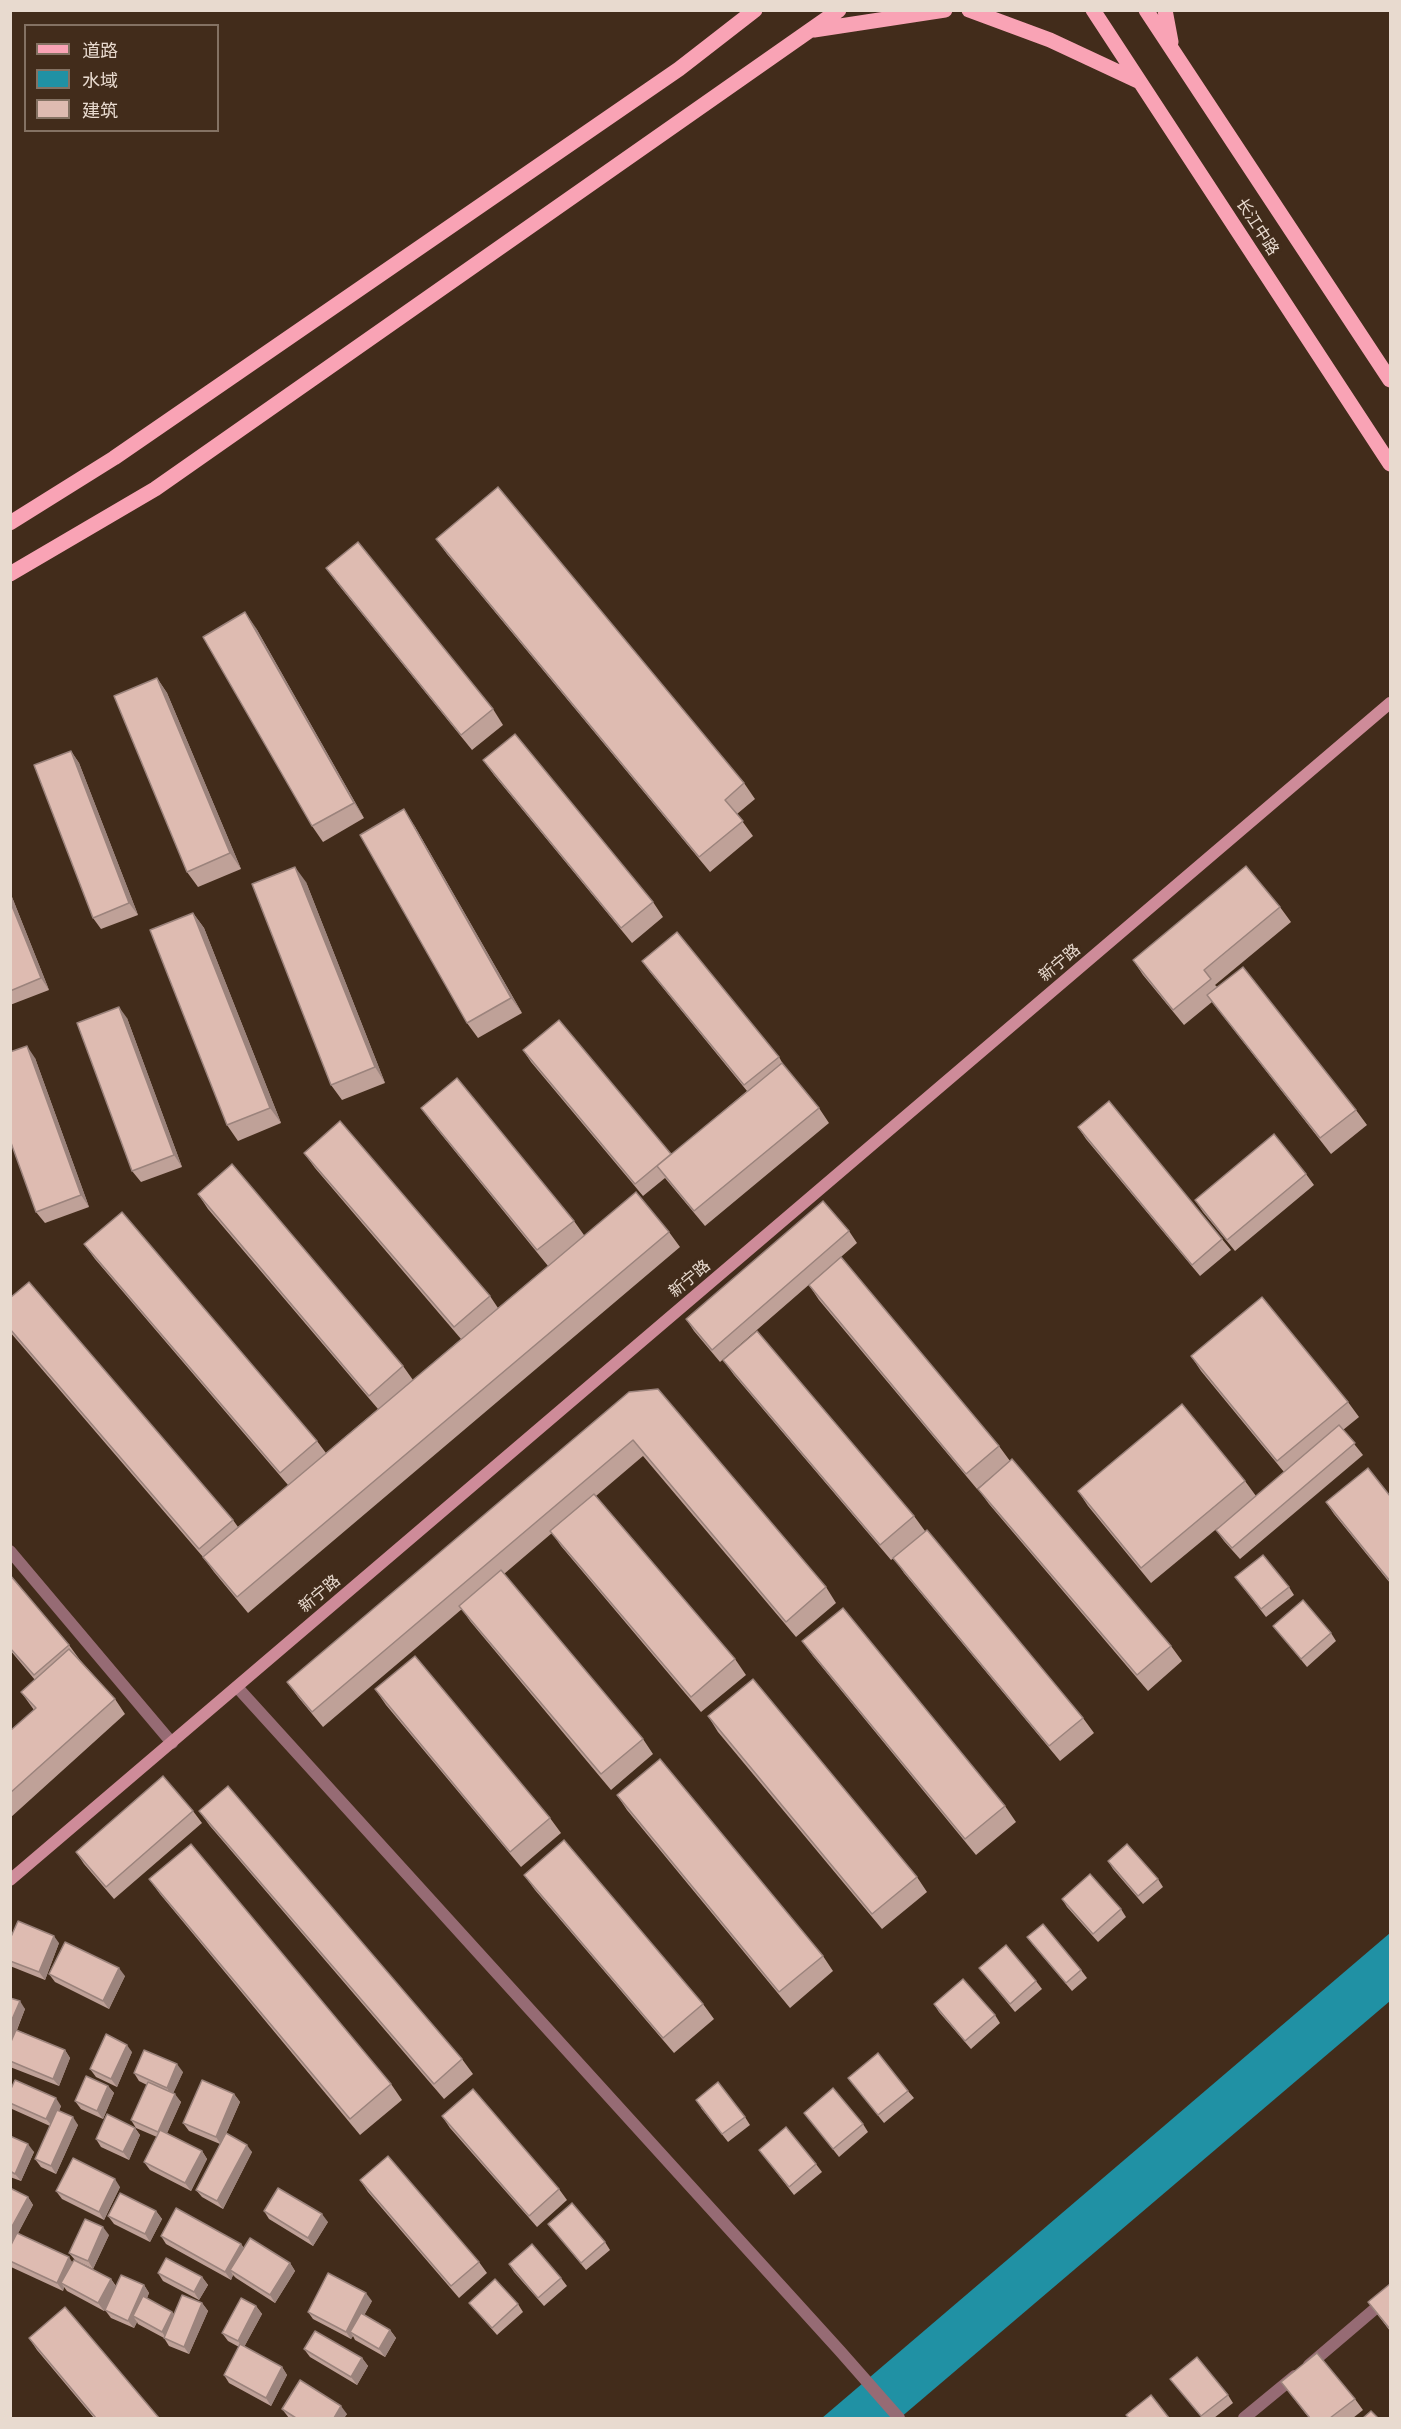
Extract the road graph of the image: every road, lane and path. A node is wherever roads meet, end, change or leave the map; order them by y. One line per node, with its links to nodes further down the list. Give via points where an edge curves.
1 (755, 10): 13 (main road, via 650,89 124,451)
2 (839, 10): 8 (main road)
3 (945, 10): 8 (main road)
4 (969, 10): 10 (main road, via 1050,40)
5 (1093, 10): 10 (main road, 长江中路)
6 (1146, 10): 9 (main road, 长江中路)
7 (1165, 10): 9 (main road)
8 (811, 30): 14 (main road, via 155,489)
9 (1172, 51): 11 (main road, 长江中路)
10 (1140, 82): 12 (main road, 长江中路)
11 (1390, 380)
12 (1390, 464)
13 (10, 523)
14 (10, 574)
15 (1390, 703): 17 (street, 新宁路)
16 (10, 1551): 18 (street)
17 (237, 1687): 18 (street, 新宁路); 21 (street)
18 (172, 1743): 19 (street, 新宁路)
19 (10, 1880)
20 (1390, 2296): 22 (street)
21 (899, 2418)
22 (1244, 2418)

